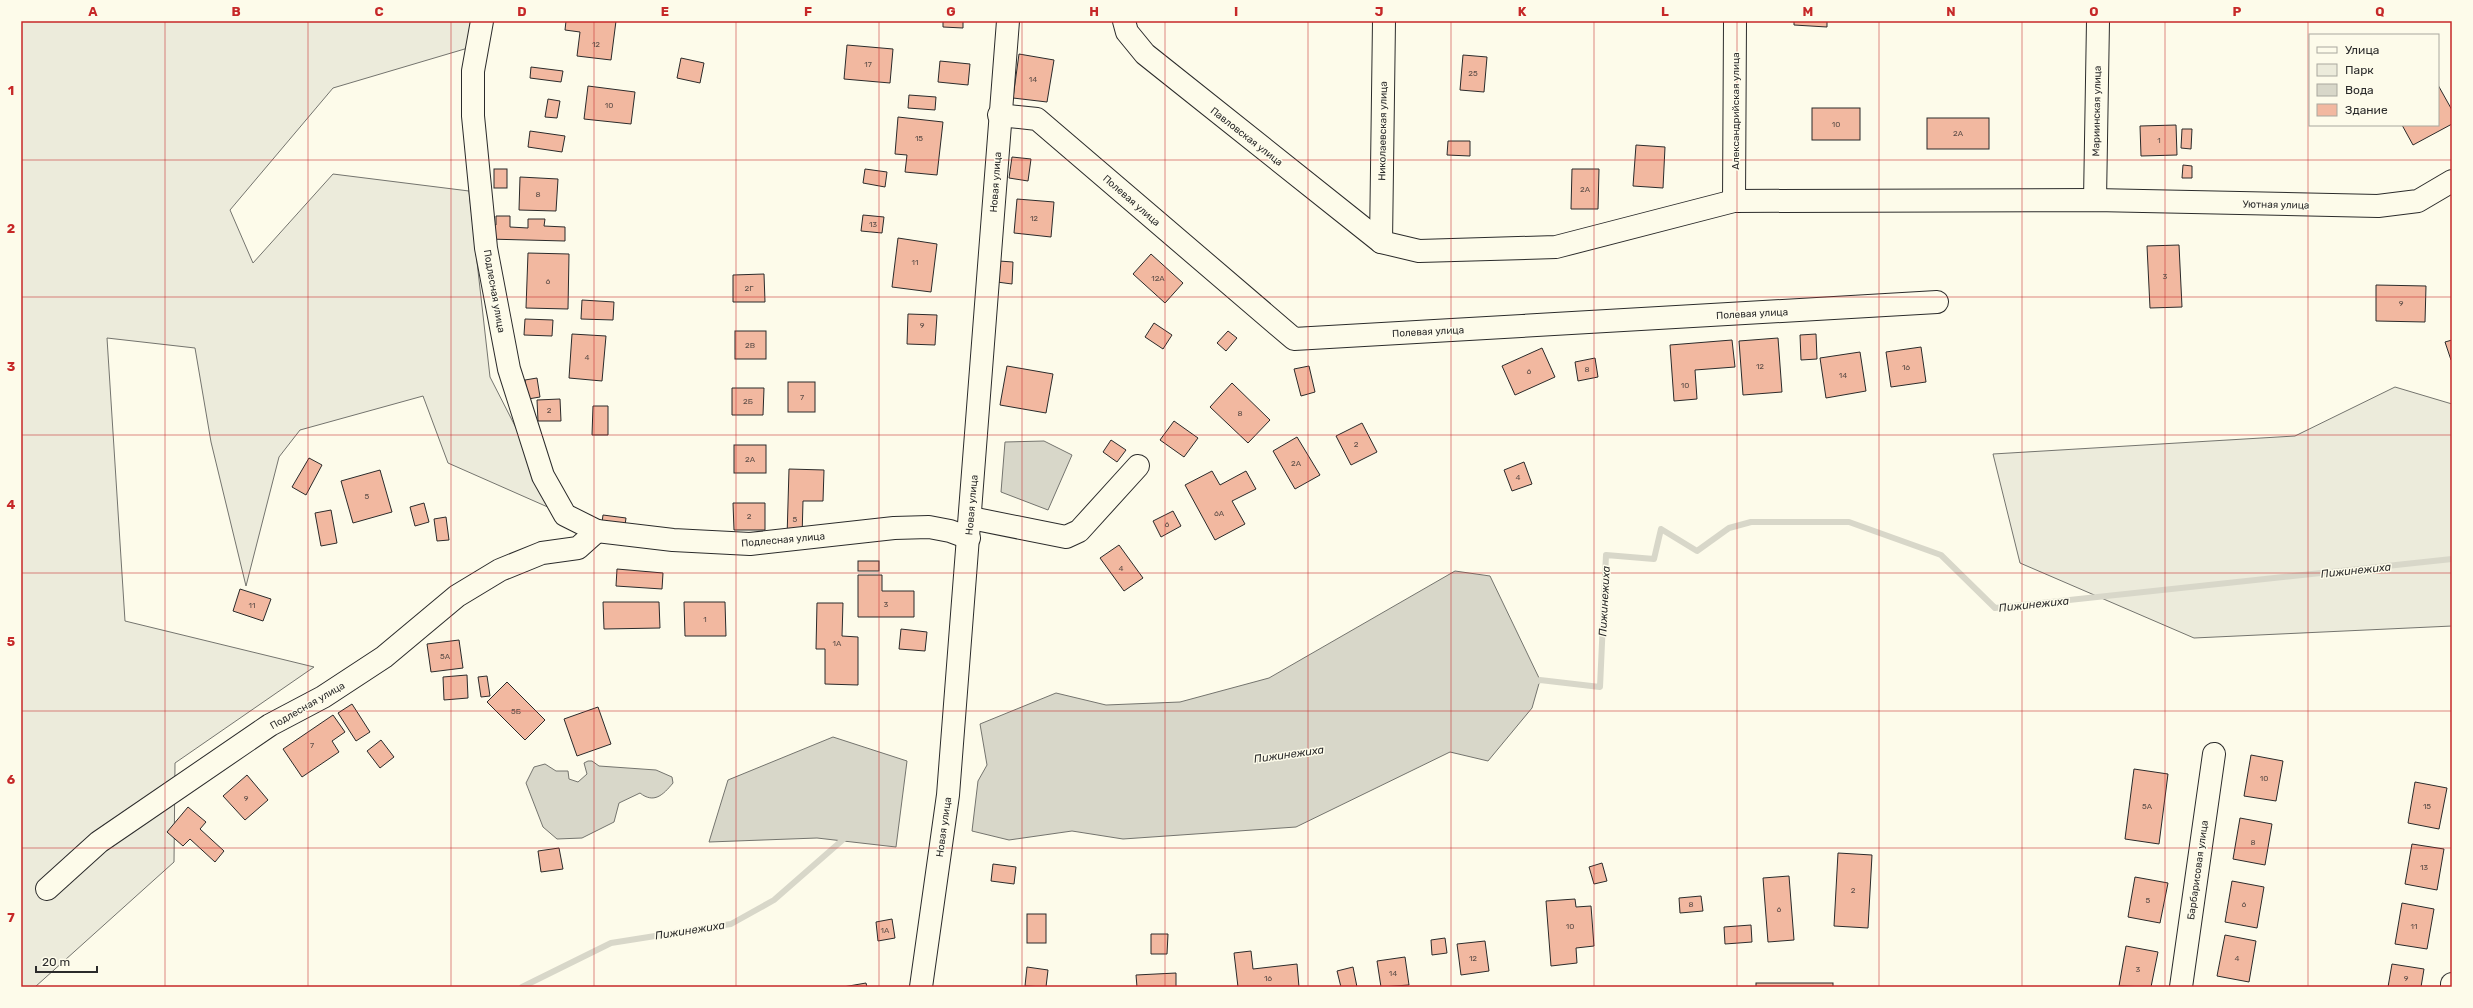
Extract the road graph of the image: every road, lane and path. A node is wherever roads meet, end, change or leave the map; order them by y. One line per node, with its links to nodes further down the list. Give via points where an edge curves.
1 (482, 21): 15 (street, Подлесная улица, via 473,71 474,116 486,248 509,370 543,476 565,515)
2 (1008, 21): 7 (street, Новая улица)
3 (1124, 21): 11 (street, Павловская улица, via 1127,32 1145,54)
4 (1384, 21): 11 (street, Николаевская улица)
5 (1735, 21): 10 (street, Александрийская улица)
6 (2098, 21): 9 (street, Мариинская улица)
7 (999, 115): 12 (street, Полевая улица, via 1037,118 1294,339); 14 (street, Новая улица)
8 (2452, 181): 9 (street, Уютная улица, via 2418,201 2378,206)
9 (2095, 200): 10 (street, Уютная улица)
10 (1734, 201): 11 (street, Уютная улица, via 1556,247 1419,251)
11 (1381, 242)
12 (1938, 302)
13 (1138, 466): 14 (street, Подлесная улица, via 1079,531 1066,538)
14 (970, 528): 15 (street, Подлесная улица, via 950,531 929,527 894,528 750,544 674,540); 18 (street, Новая улица, via 948,795)
15 (597, 531): 17 (street, Подлесная улица, via 578,548 542,553 500,570 457,596 384,657 323,697 270,725 99,842)
16 (2214, 754): 19 (street, Барбарисовая улица)
17 (47, 889)
18 (921, 987)
19 (2181, 987)

